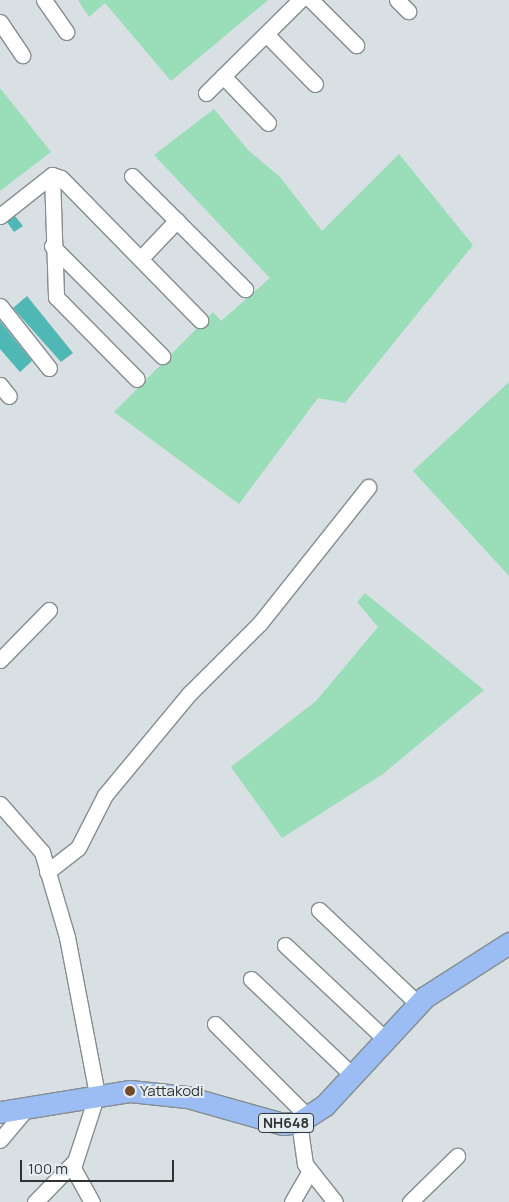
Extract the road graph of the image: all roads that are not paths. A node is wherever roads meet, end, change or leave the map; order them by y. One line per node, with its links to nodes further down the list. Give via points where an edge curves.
1 (44, 0): 5 (street)
2 (300, 0): 6 (street)
3 (311, 0): 7 (street)
4 (0, 22): 8 (street)
5 (66, 32)
6 (266, 34): 9 (street); 10 (street)
7 (356, 46)
8 (22, 54)
9 (223, 76): 11 (street); 12 (street)
10 (315, 84)
11 (206, 93)
12 (268, 123)
13 (52, 175): 15 (street); 17 (street); 18 (street, via 61,178)
14 (132, 176): 16 (street)
15 (0, 216)
16 (177, 220): 18 (street); 19 (street)
17 (52, 246): 22 (street); 24 (street, via 56,297)
18 (141, 258): 21 (street)
19 (245, 289)
20 (0, 306): 23 (street)
21 (200, 320)
22 (162, 356)
23 (49, 368)
24 (137, 379)
25 (368, 487): 29 (street, via 260,623 189,694 105,795 78,848)
26 (49, 610): 27 (street)
27 (0, 660)
28 (0, 804): 29 (street, via 42,852)
29 (47, 872): 38 (street, via 67,937)
30 (320, 910): 34 (street)
31 (509, 943): 34 (highway, NH648)
32 (284, 945): 36 (street)
33 (251, 979): 37 (street)
34 (418, 1004): 36 (highway, NH648)
35 (215, 1024): 41 (street)
36 (385, 1039): 37 (highway, NH648)
37 (352, 1076): 41 (highway, NH648)
38 (97, 1094): 39 (highway, NH648); 41 (highway, NH648, via 157,1092 283,1124); 44 (street)
39 (26, 1109): 40 (highway, NH648); 42 (street)
40 (0, 1112)
41 (304, 1120): 45 (street, via 305,1164)
42 (0, 1140)
43 (457, 1156): 50 (street)
44 (75, 1161): 46 (street); 47 (street, via 80,1185)
45 (310, 1171): 48 (street); 49 (street)
46 (35, 1202)
47 (92, 1202)
48 (292, 1202)
49 (335, 1202)
50 (410, 1202)

